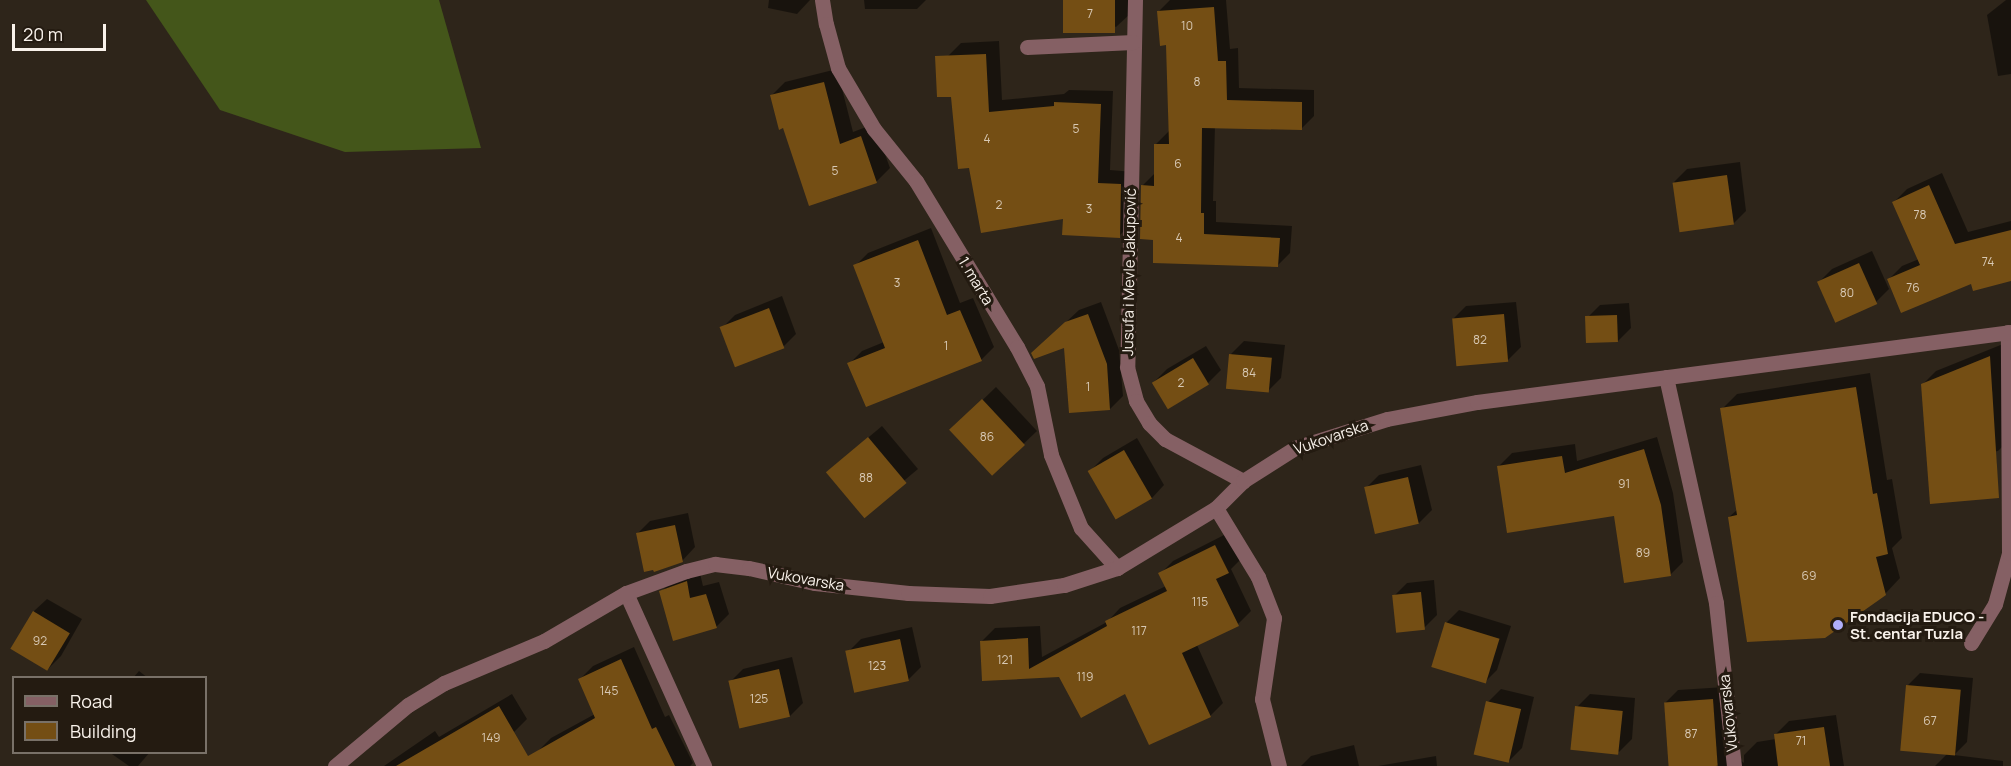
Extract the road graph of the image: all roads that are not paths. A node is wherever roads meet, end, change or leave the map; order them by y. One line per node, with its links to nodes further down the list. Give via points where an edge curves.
1 (822, 0): 9 (street, 1. marta, via 838,68 874,129 916,181 1017,347 1037,386 1051,454 1082,528)
2 (1136, 0): 3 (street, Jusufa i Mevle Jakupović)
3 (1133, 42): 4 (street); 7 (street, Jusufa i Mevle Jakupović, via 1127,367 1136,401 1149,423 1165,439)
4 (1027, 47)
5 (2010, 332): 6 (street, Vukovarska); 11 (street, Vukovarska, via 2009,553 1995,604)
6 (1666, 377): 7 (street, Vukovarska, via 1477,402 1387,419 1295,448); 15 (street, Vukovarska, via 1716,603)
7 (1243, 481): 8 (street, Vukovarska)
8 (1216, 508): 9 (street, Vukovarska); 14 (street, via 1258,577 1274,618 1262,699)
9 (1117, 568): 10 (street, Vukovarska, via 1064,585 990,596 908,594 815,583 715,564)
10 (626, 593): 12 (street, Vukovarska, via 544,642 444,683 408,705); 13 (street)
11 (1971, 643)
12 (340, 765)
13 (704, 766)
14 (1279, 766)
15 (1734, 766)

